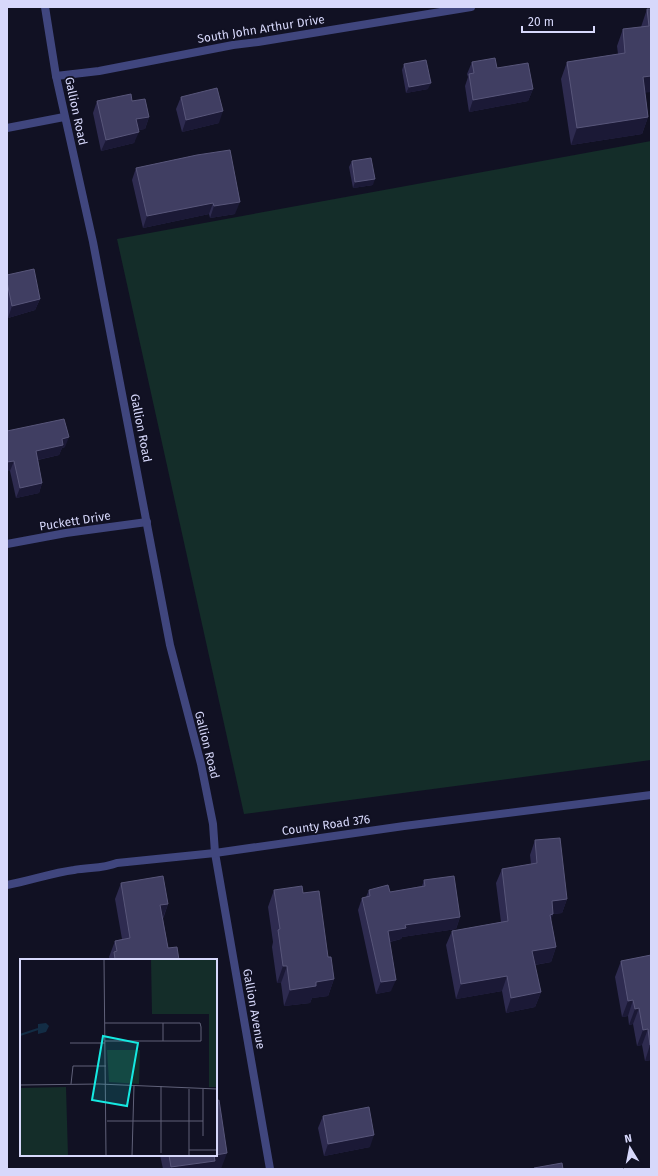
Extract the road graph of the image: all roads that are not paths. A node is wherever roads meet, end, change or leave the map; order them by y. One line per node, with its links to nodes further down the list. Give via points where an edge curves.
1 (45, 7): 3 (street, Gallion Road)
2 (471, 7): 3 (street, South John Arthur Drive, via 233,45 99,72)
3 (56, 76): 4 (street, Gallion Road)
4 (64, 117): 5 (street); 6 (street, Gallion Road, via 93,242)
5 (7, 128)
6 (147, 522): 7 (street, Puckett Drive); 9 (street, Gallion Road, via 170,645 201,764 213,824)
7 (7, 544)
8 (651, 795): 9 (street, County Road 376)
9 (215, 853): 10 (street, County Road 376, via 117,863); 11 (street, Gallion Avenue)
10 (7, 885)
11 (270, 1169)

